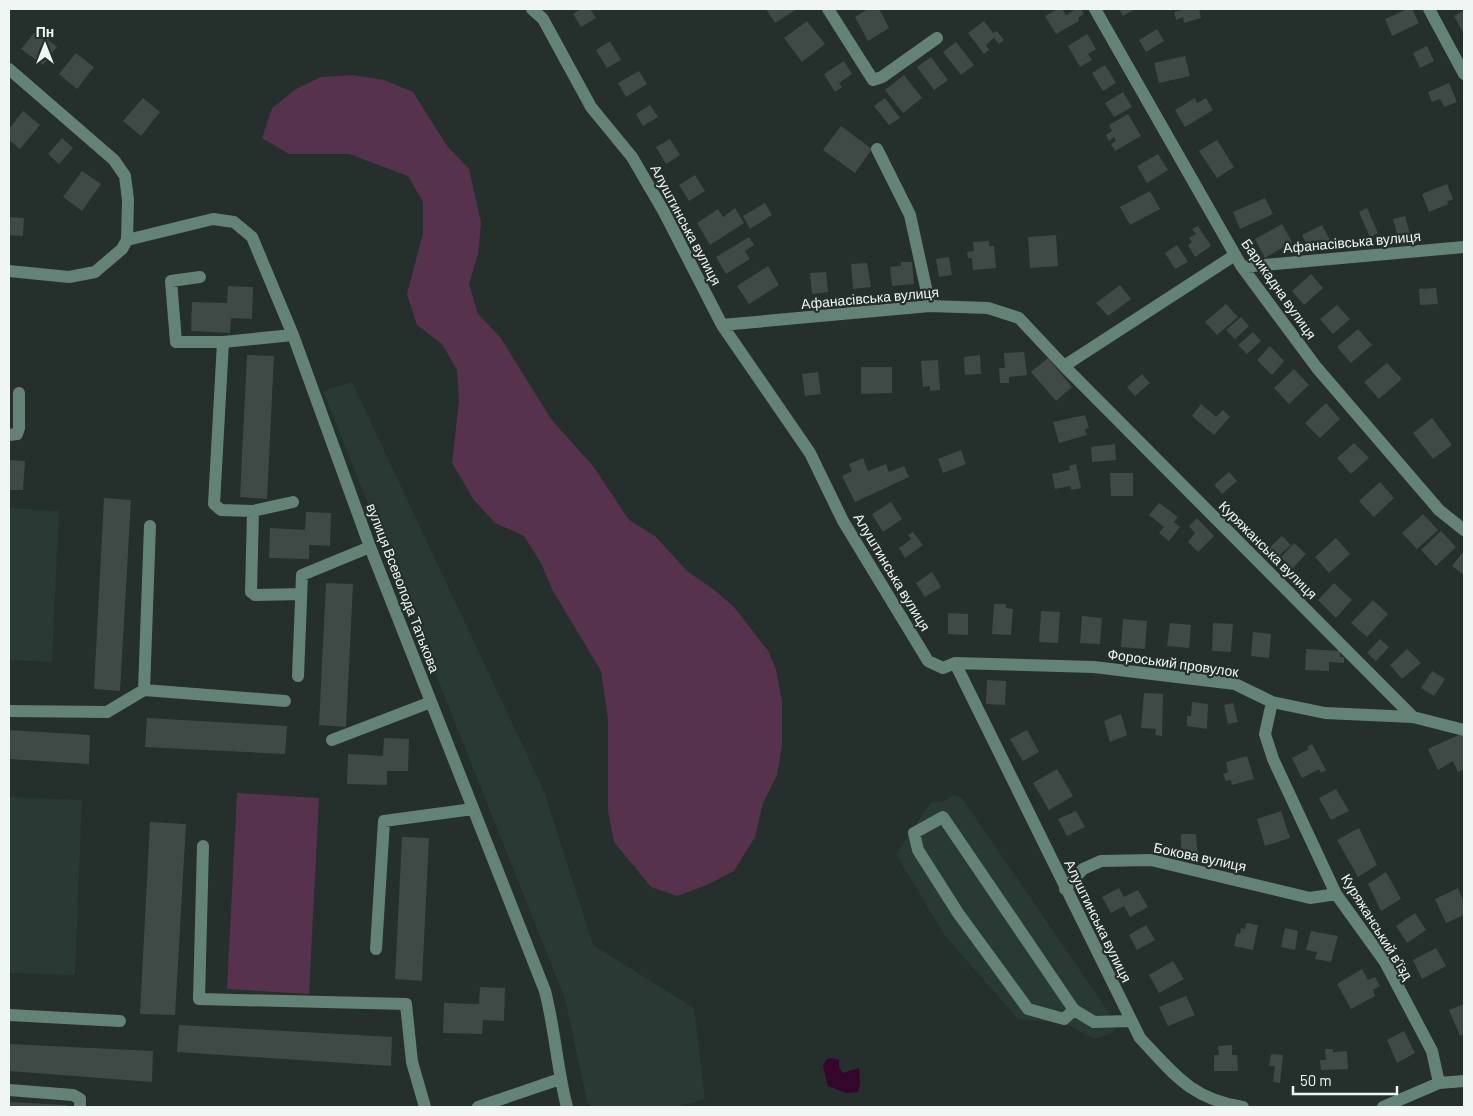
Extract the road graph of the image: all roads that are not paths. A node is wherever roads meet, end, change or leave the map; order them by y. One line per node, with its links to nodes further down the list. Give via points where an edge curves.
1 (532, 9): 16 (street, Алуштинська вулиця, via 543,19 591,106 632,158 664,212)
2 (828, 9): 5 (street, via 873,80)
3 (1095, 9): 11 (street, Барикадна вулиця)
4 (1429, 9): 7 (street)
5 (936, 38)
6 (9, 69): 9 (street, via 114,160 125,176)
7 (1464, 74)
8 (877, 149): 15 (street, via 910,215)
9 (127, 240): 13 (street, via 122,249 95,272 69,277); 17 (street, вулиця Всеволода Татькова, via 213,219 234,222 252,237)
10 (1464, 247): 12 (street, Афанасівська вулиця)
11 (1235, 255): 12 (street, Барикадна вулиця); 19 (street)
12 (1242, 267): 25 (street, Барикадна вулиця, via 1317,368 1439,510)
13 (9, 272)
14 (200, 277): 18 (street, via 171,281 176,342)
15 (930, 306): 16 (street, Афанасівська вулиця); 19 (street, Афанасівська вулиця, via 988,308 1019,318)
16 (722, 325): 28 (street, Алуштинська вулиця, via 810,453 843,522 928,661 943,668)
17 (293, 335): 18 (street); 26 (street, вулиця Всеволода Татькова)
18 (223, 342): 23 (street, via 214,504 221,510)
19 (1064, 366): 35 (street, Куряжанська вулиця)
20 (19, 394): 21 (street, via 19,428 17,434)
21 (9, 435)
22 (293, 502): 23 (street)
23 (254, 511): 27 (street, via 251,592 255,596)
24 (150, 526): 30 (street)
25 (1464, 530)
26 (370, 547): 27 (street, via 302,575); 32 (street, вулиця Всеволода Татькова)
27 (301, 594): 29 (street)
28 (955, 663): 33 (street, Фороський провулок, via 1094,667 1235,684); 40 (street, Алуштинська вулиця)
29 (298, 676)
30 (144, 690): 31 (street); 34 (street, via 107,712)
31 (285, 701)
32 (431, 702): 37 (street); 38 (street, вулиця Всеволода Татькова)
33 (1272, 702): 35 (street, Фороський провулок, via 1325,713); 41 (street, Куряжанський в’їзд, via 1265,734 1273,759)
34 (9, 711)
35 (1413, 717): 36 (street)
36 (1464, 730)
37 (332, 740)
38 (473, 809): 42 (street, via 384,821); 47 (street, вулиця Всеволода Татькова, via 545,991)
39 (203, 846): 52 (street, via 199,999 406,1004 412,1062)
40 (1065, 889): 41 (street, Бокова вулиця, via 1083,869 1101,861 1150,860 1310,898); 46 (street, Алуштинська вулиця)
41 (1336, 894): 49 (street, Куряжанський в’їзд, via 1385,962 1432,1050)
42 (376, 949)
43 (1074, 1010): 43 (street, via 943,817 914,833 918,850 953,905 1028,1010 1064,1019); 46 (street, via 1094,1022)
44 (9, 1015): 45 (street)
45 (120, 1020)
46 (1131, 1021): 55 (street, Алуштинська вулиця, via 1140,1038 1184,1084 1219,1103)
47 (560, 1079): 53 (street); 54 (street, вулиця Всеволода Татькова)
48 (1464, 1081): 49 (street)
49 (1440, 1083): 56 (street)
50 (9, 1090): 51 (street, via 73,1095 80,1099)
51 (80, 1107)
52 (425, 1107)
53 (478, 1107)
54 (568, 1107)
55 (1242, 1107)
56 (1383, 1107)

